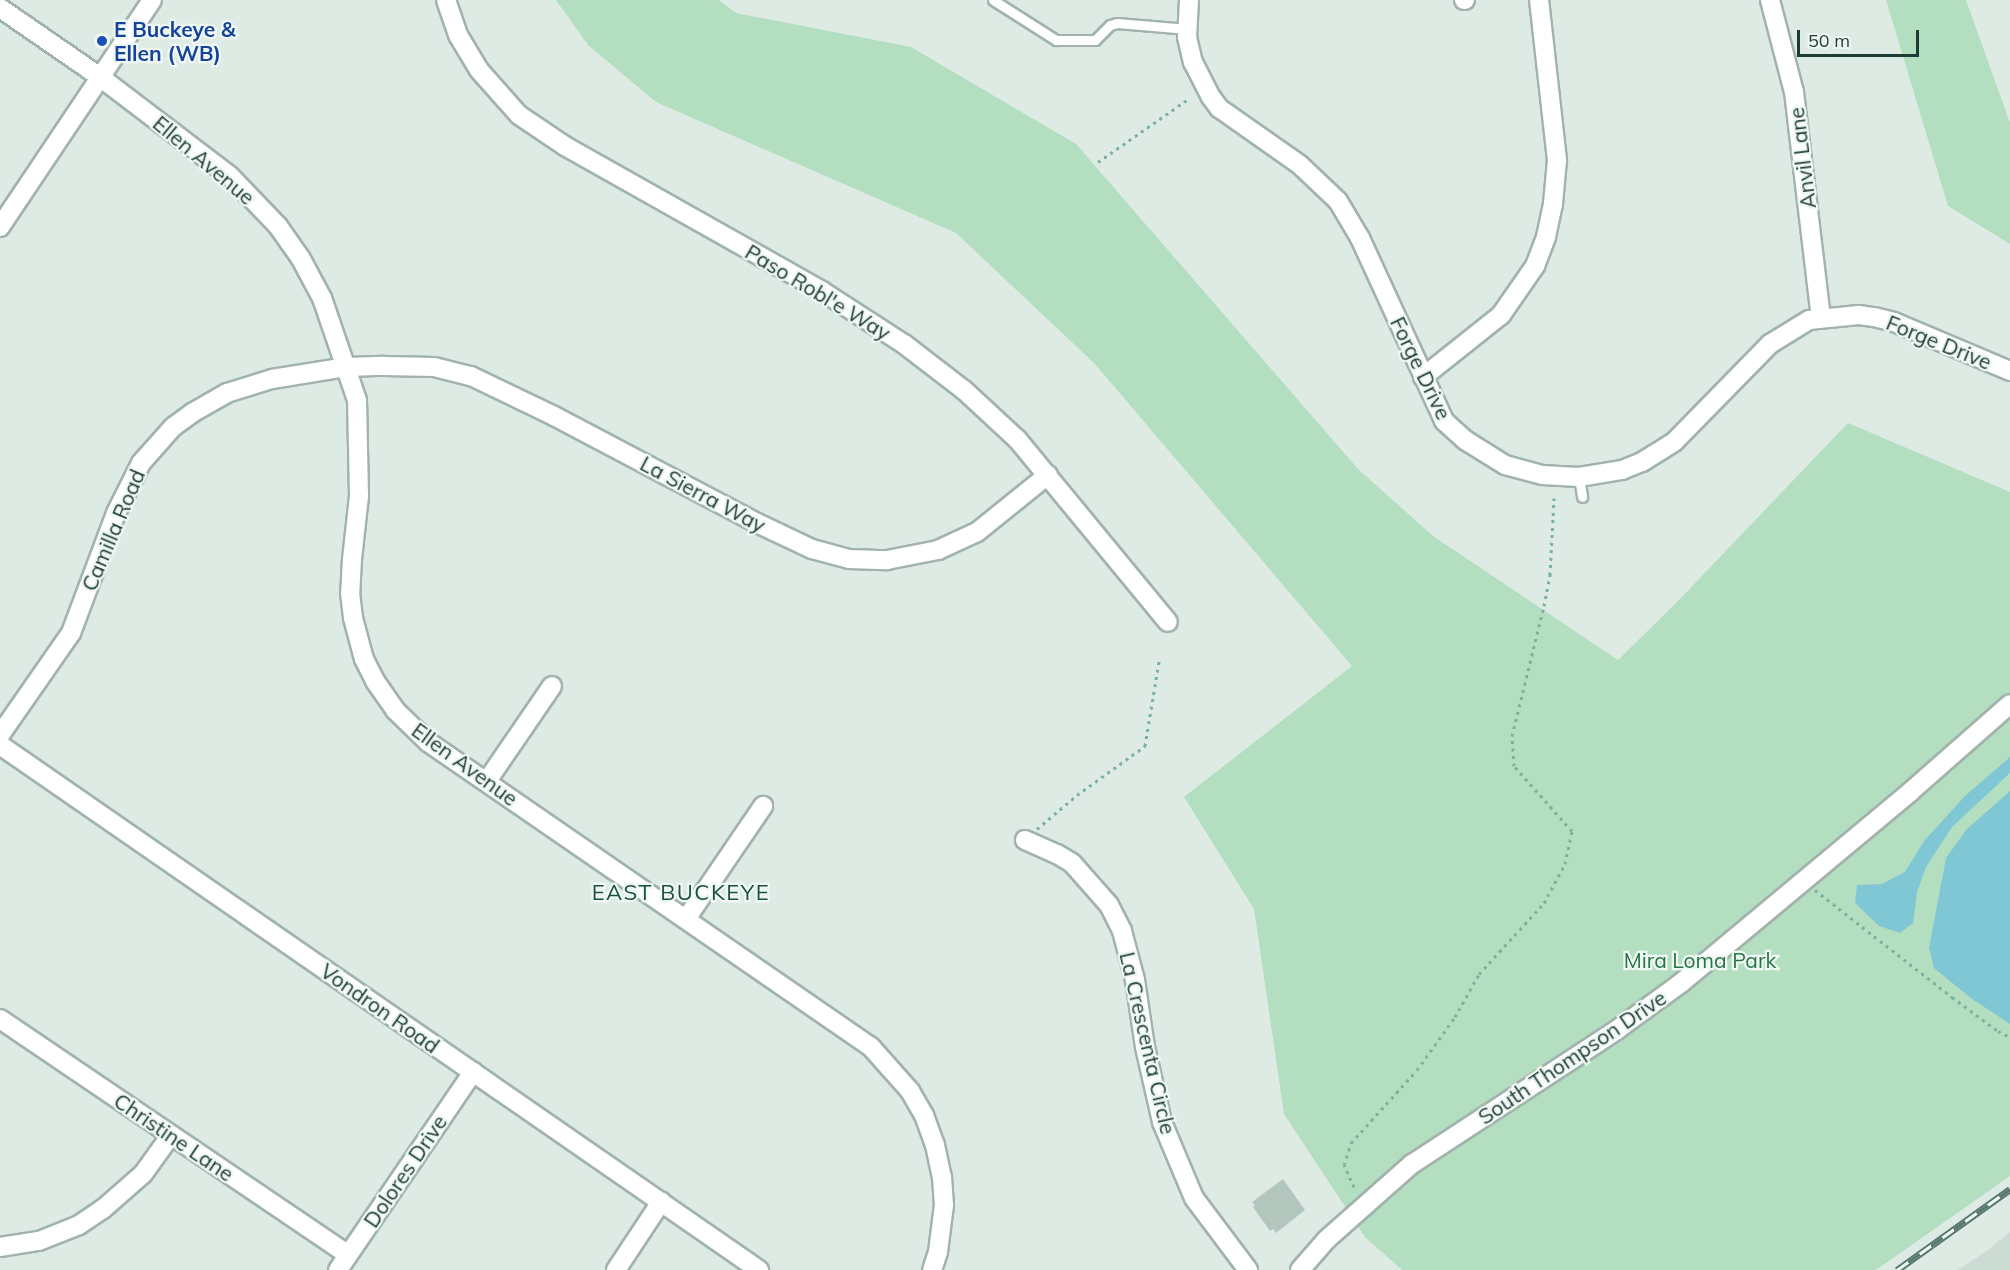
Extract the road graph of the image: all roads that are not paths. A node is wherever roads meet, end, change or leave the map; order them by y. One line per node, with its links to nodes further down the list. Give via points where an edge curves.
1 (152, 0): 9 (street)
2 (446, 0): 15 (street, Paso Robl'e Way, via 458,35 479,70 519,115 565,146 822,291 904,344 971,397 1017,439)
3 (993, 0): 8 (lane, via 1056,40 1095,40 1116,23)
4 (1189, 0): 8 (street, Forge Drive)
5 (1539, 0): 14 (street, via 1557,160 1546,237 1534,266 1501,315)
6 (1770, 0): 11 (street, Anvil Lane, via 1794,92)
7 (0, 8): 9 (street, Ellen Avenue)
8 (1188, 30): 14 (street, Forge Drive, via 1193,62 1220,108 1300,165 1338,201 1360,238)
9 (100, 77): 10 (street); 12 (street, Ellen Avenue, via 230,176 278,226 322,298)
10 (0, 227)
11 (1821, 318): 13 (street, Forge Drive, via 1859,315 1894,322); 16 (street, Forge Drive, via 1809,320 1770,344 1675,441 1622,470)
12 (347, 367): 15 (street, La Sierra Way, via 434,367 471,376 812,549 849,559 887,560 938,550 977,532); 21 (street, Camilla Road, via 272,379 227,393 173,427 141,463 132,480 71,633); 23 (street, Ellen Avenue, via 357,400 359,470 350,593 364,659 375,681 405,720 428,742)
13 (2010, 371)
14 (1423, 377): 16 (street, Forge Drive, via 1444,421 1492,459 1521,471)
15 (1048, 475): 18 (street, Paso Robl'e Way)
16 (1579, 477): 17 (lane)
17 (1582, 497)
18 (1168, 622)
19 (552, 686): 23 (street)
20 (2010, 704): 37 (street, South Thompson Drive, via 1681,983 1412,1164 1326,1240)
21 (0, 735)
22 (0, 745): 28 (street, Vondron Road)
23 (487, 781): 26 (street, Ellen Avenue)
24 (763, 806): 26 (street)
25 (1025, 840): 36 (street, La Crescenta Circle, via 1072,863 1109,905 1122,931 1135,980 1162,1122 1194,1198)
26 (686, 919): 35 (street, Ellen Avenue, via 871,1047 910,1091 924,1116 942,1177 944,1205)
27 (0, 1019): 29 (street, Christine Lane)
28 (473, 1072): 30 (street, Vondron Road); 32 (street, Dolores Drive)
29 (171, 1135): 31 (street, via 142,1174 79,1225 39,1241); 32 (street, Christine Lane)
30 (662, 1202): 33 (street); 34 (street, Vondron Road)
31 (0, 1247)
32 (343, 1262)
33 (616, 1270)
34 (759, 1270)
35 (932, 1270)
36 (1248, 1270)
37 (1300, 1270)

